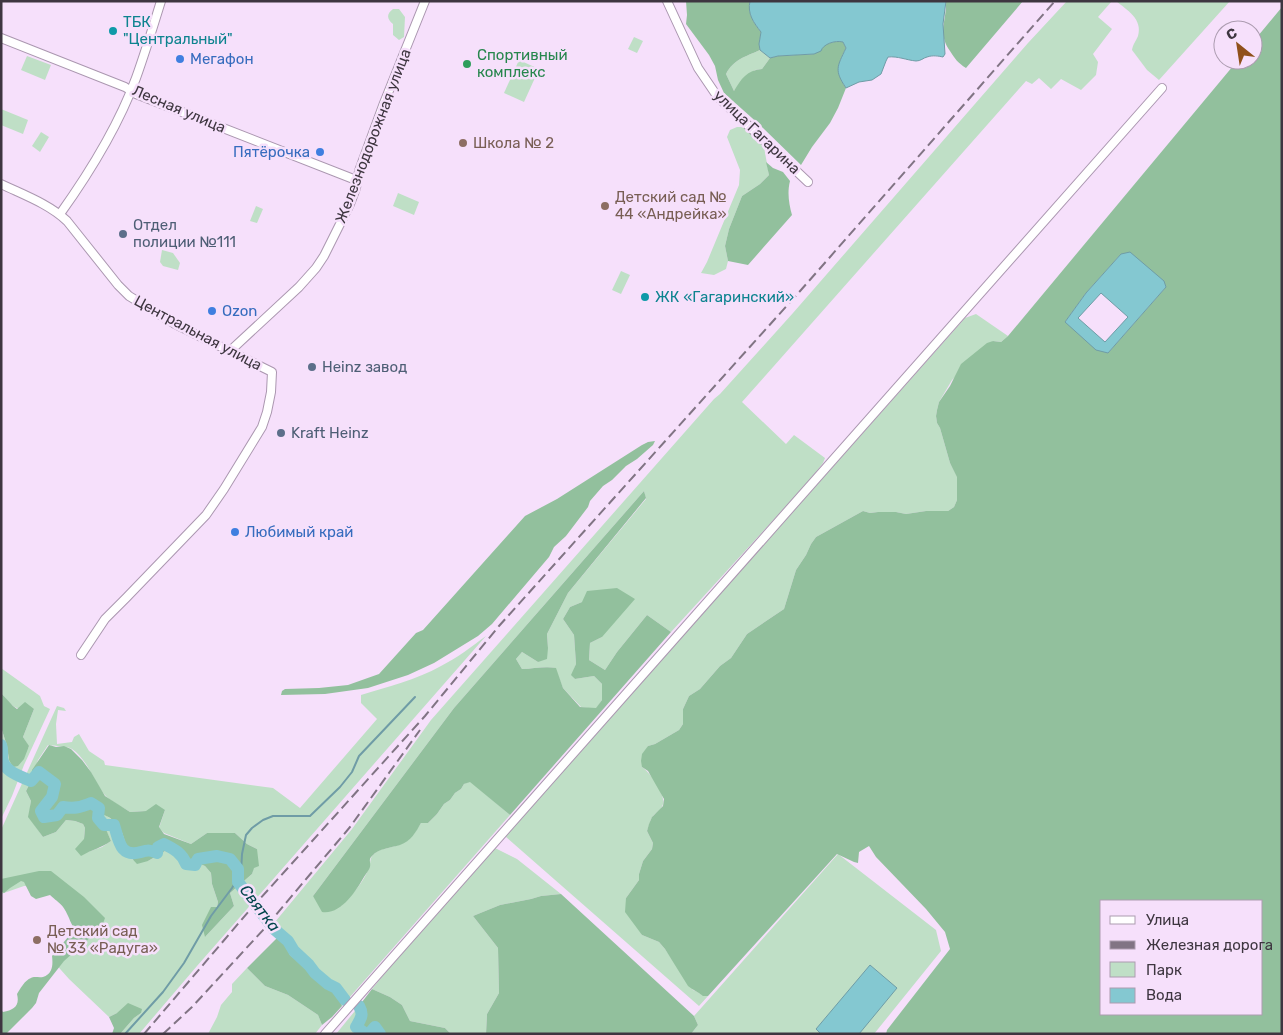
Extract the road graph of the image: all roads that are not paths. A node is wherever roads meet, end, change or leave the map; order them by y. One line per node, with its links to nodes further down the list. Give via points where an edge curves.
1 (161, 1): 6 (street)
2 (425, 1): 7 (street, Железнодорожная улица)
3 (667, 1): 8 (street, улица Гагарина, via 698,68 716,96)
4 (1, 38): 6 (street, Лесная улица)
5 (1162, 88): 13 (street)
6 (131, 91): 7 (street, Лесная улица); 10 (street, via 104,147)
7 (356, 180): 11 (street, Железнодорожная улица, via 350,204 316,268)
8 (808, 182)
9 (1, 184): 10 (street, Центральная улица)
10 (60, 214): 11 (street, Центральная улица, via 123,291 175,324)
11 (230, 351): 12 (street, Центральная улица, via 272,372 271,392 262,427 206,514 105,619)
12 (81, 655)
13 (326, 1034)

